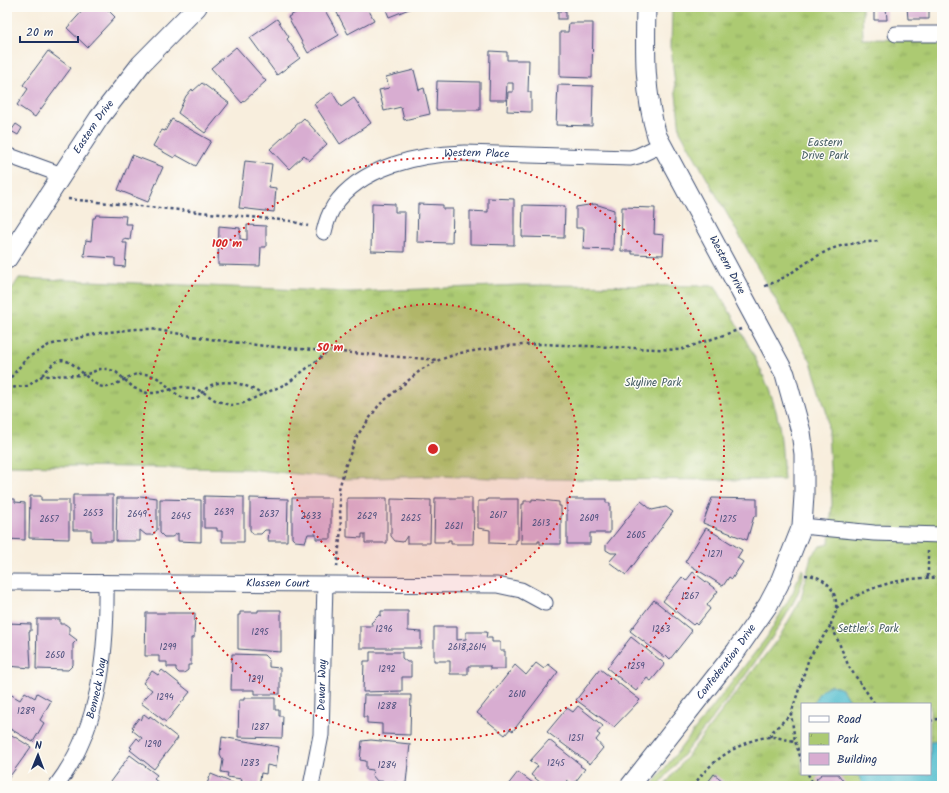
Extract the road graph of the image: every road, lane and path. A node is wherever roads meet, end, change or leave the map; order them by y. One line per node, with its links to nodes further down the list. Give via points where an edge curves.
1 (197, 7): 7 (street, Eastern Drive, via 141,64 99,118)
2 (646, 7): 5 (street, Western Drive, via 646,90 650,113)
3 (896, 34): 4 (street)
4 (942, 34)
5 (661, 145): 9 (street, Western Place, via 630,158 464,153 415,158 379,171 345,193 332,210); 24 (street, Western Drive, via 785,374 796,411 804,454)
6 (7, 155): 7 (street)
7 (62, 175): 11 (street, Eastern Drive)
8 (66, 199): 9 (path, via 291,221)
9 (324, 232)
10 (878, 241): 12 (path, via 843,245 827,251 778,282)
11 (7, 259)
12 (765, 286)
13 (741, 328): 15 (path, via 680,350 513,345 482,348)
14 (329, 351): 15 (path); 19 (path, via 216,340 151,329 118,330 49,344 27,358); 23 (path, via 288,383)
15 (439, 360): 27 (path, via 422,370 380,405 357,436 339,489 341,529)
16 (85, 375): 17 (path); 17 (path, via 70,362 63,360 57,361); 18 (path, via 100,369 108,369 116,372); 18 (path, via 93,382 106,387)
17 (42, 376): 20 (path, via 28,386)
18 (122, 379): 21 (path, via 147,394); 21 (path, via 143,373 161,380)
19 (7, 382)
20 (7, 388)
21 (171, 389): 22 (path, via 182,387); 22 (path, via 178,396 187,399 198,398)
22 (203, 392): 23 (path, via 208,387 236,383 252,387); 23 (path, via 229,405 241,404)
23 (262, 394)
24 (802, 526): 25 (street, via 874,533); 47 (street, Confederation Drive, via 779,584 754,627)
25 (942, 535)
26 (928, 548): 29 (path)
27 (337, 570)
28 (805, 574): 35 (path, via 819,577 827,583 833,592)
29 (928, 577): 30 (path); 35 (path, via 888,582)
30 (942, 578)
31 (7, 582): 32 (street, Klassen Court)
32 (106, 583): 33 (street, Klassen Court); 45 (street, Benneck Way, via 104,646 96,697 78,752)
33 (325, 584): 34 (street, Klassen Court, via 497,585 521,590); 46 (street, Dewar Way, via 321,735)
34 (545, 603)
35 (836, 608): 36 (path)
36 (831, 624): 37 (path, via 849,667); 38 (path, via 809,658)
37 (874, 703)
38 (791, 714): 41 (path); 42 (path)
39 (942, 718): 40 (path)
40 (931, 721)
41 (770, 737): 42 (path); 48 (path, via 746,744 721,757 700,776)
42 (795, 741): 43 (path)
43 (801, 759)
44 (808, 775): 49 (path)
45 (56, 786)
46 (311, 786)
47 (630, 786)
48 (694, 786)
49 (814, 786)

